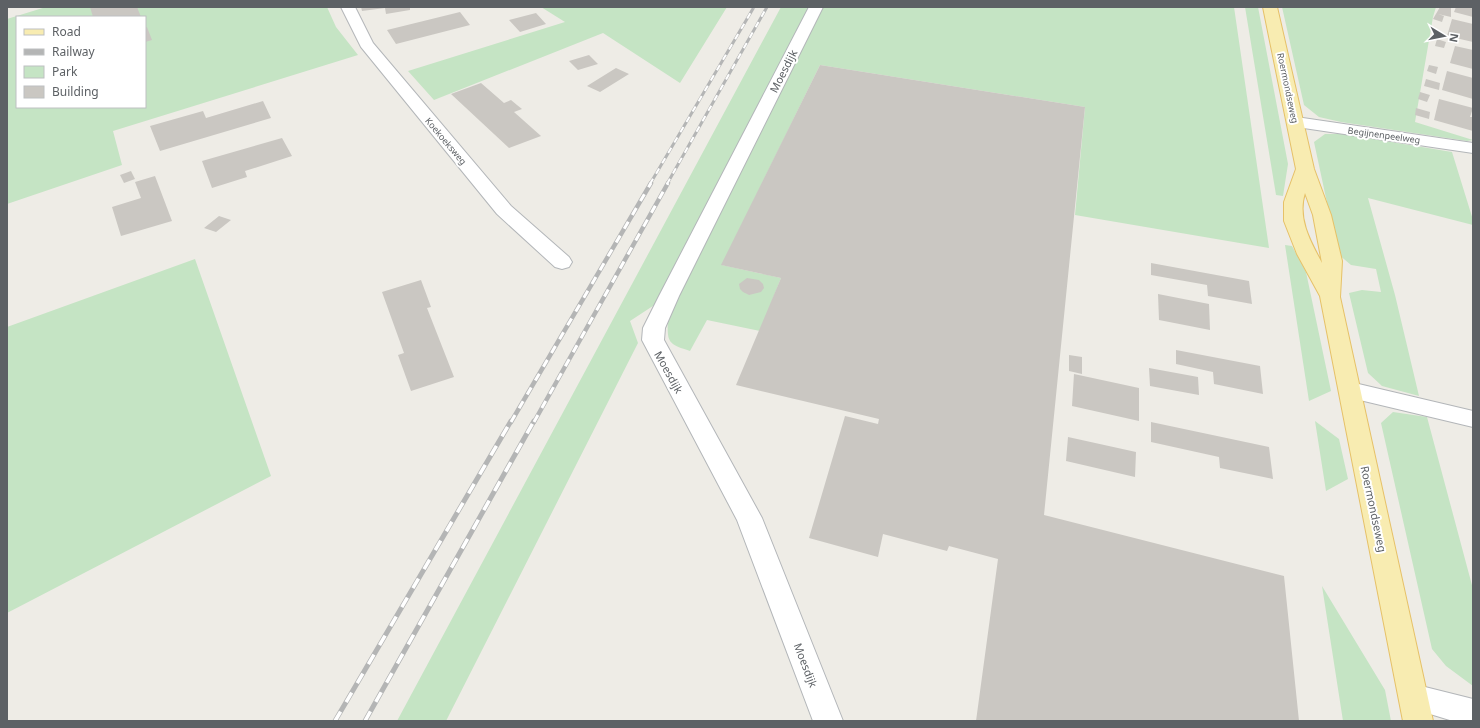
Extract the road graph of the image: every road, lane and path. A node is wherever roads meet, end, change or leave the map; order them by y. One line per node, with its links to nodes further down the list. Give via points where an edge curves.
1 (348, 7): 7 (street, Koekoeksweg, via 366,44 504,210)
2 (816, 7): 10 (street, Moesdijk, via 669,296 654,328)
3 (1270, 7): 4 (main road, Roermondseweg)
4 (1296, 122): 5 (street, Begijnenpeelweg); 6 (main road, Roermondseweg)
5 (1473, 148)
6 (1305, 169): 8 (main road, Roermondseweg, via 1322,215 1332,261); 8 (main road, Roermondseweg, via 1292,210 1307,253)
7 (562, 262)
8 (1330, 297): 11 (main road, Roermondseweg)
9 (638, 320): 10 (street)
10 (654, 345): 15 (street, Moesdijk, via 749,518)
11 (1350, 390): 12 (lane, via 1445,411); 13 (main road, Roermondseweg)
12 (1473, 420)
13 (1415, 709): 14 (lane)
14 (1473, 713)
15 (828, 721)

